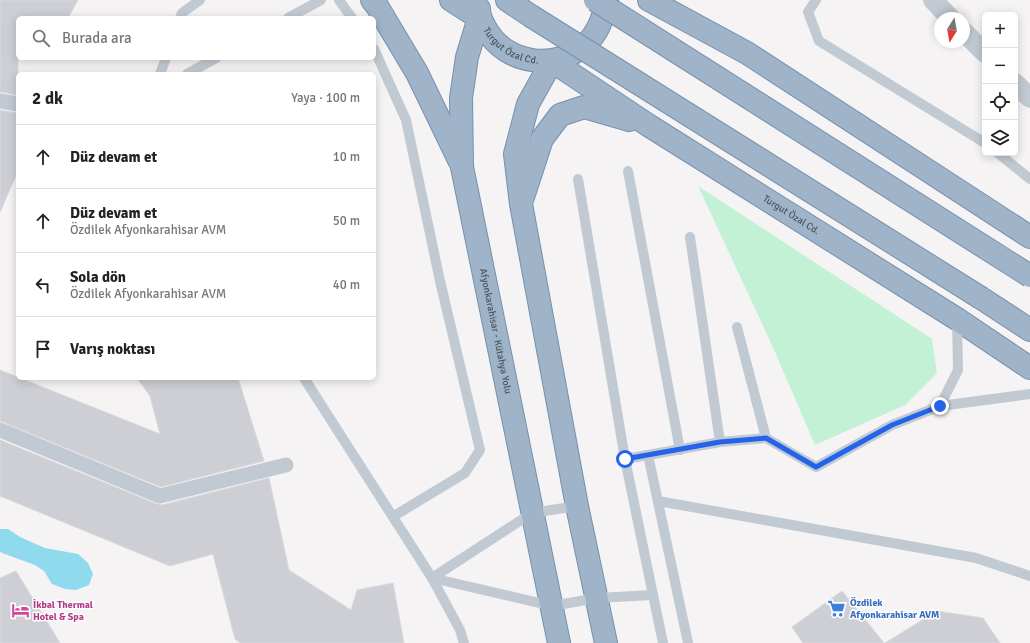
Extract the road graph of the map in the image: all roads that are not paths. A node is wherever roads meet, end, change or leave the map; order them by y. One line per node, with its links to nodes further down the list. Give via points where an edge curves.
1 (198, 0): 15 (lane)
2 (321, 0): 16 (lane)
3 (339, 0): 17 (lane)
4 (372, 0): 34 (highway, via 417,73)
5 (451, 0): 13 (highway, Turgut Özal Cd.)
6 (507, 0): 44 (highway, bridge)
7 (595, 0): 41 (highway, bridge)
8 (607, 0): 24 (highway, Turgut Özal Cd., via 603,20 588,43 574,54)
9 (649, 0): 21 (highway)
10 (683, 0): 21 (highway, via 690,10)
11 (816, 0): 32 (lane, via 808,12 819,41)
12 (932, 0): 14 (street)
13 (479, 9): 24 (highway, Turgut Özal Cd., via 491,38 508,52 529,60); 34 (highway, Afyonkarahisar - Kütahya Yolu, via 467,57 461,98)
14 (944, 12)
15 (181, 16)
16 (292, 16)
17 (351, 16)
18 (970, 38): 19 (street)
19 (982, 50)
20 (376, 53): 59 (lane, via 406,120 440,281 480,450 465,473)
21 (747, 53): 40 (highway)
22 (165, 60): 25 (lane)
23 (212, 60): 26 (lane)
24 (552, 61): 31 (highway, Turgut Özal Cd.); 38 (highway, via 528,104 515,154)
25 (161, 72)
26 (191, 72)
27 (1016, 84): 28 (street)
28 (1030, 98)
29 (0, 101): 30 (street)
30 (16, 104)
31 (648, 125): 38 (highway, via 584,107 560,115 542,139); 42 (highway, Turgut Özal Cd.)
32 (982, 141)
33 (1002, 156): 37 (lane)
34 (462, 167): 58 (highway, Afyonkarahisar - Kütahya Yolu)
35 (628, 171): 52 (lane)
36 (578, 179): 54 (lane)
37 (1030, 179)
38 (521, 204): 57 (highway)
39 (690, 237): 51 (lane)
40 (1030, 237)
41 (1030, 276)
42 (956, 318): 45 (highway, Turgut Özal Cd.); 48 (lane, via 958,370)
43 (737, 327): 50 (lane)
44 (1030, 330)
45 (1030, 368)
46 (305, 380): 59 (lane)
47 (1030, 394): 48 (lane)
48 (940, 406): 50 (lane, via 892,425 816,467)
49 (0, 430): 55 (street, via 160,496)
50 (766, 438): 51 (lane)
51 (720, 442): 52 (lane)
52 (680, 450): 53 (lane)
53 (648, 455): 54 (lane); 56 (lane)
54 (625, 459): 62 (lane)
55 (286, 465)
56 (658, 501): 60 (lane, via 976,558); 69 (lane)
57 (577, 506): 58 (lane); 63 (highway)
58 (532, 513): 61 (lane); 64 (highway, Afyonkarahisar - Kütahya Yolu)
59 (394, 516): 61 (lane)
60 (1030, 576)
61 (432, 578): 64 (lane); 65 (lane, via 460,630)
62 (653, 595): 63 (lane); 68 (lane)
63 (597, 598): 64 (lane); 67 (highway)
64 (552, 606): 66 (highway, Afyonkarahisar - Kütahya Yolu)
65 (464, 643)
66 (559, 643)
67 (606, 643)
68 (663, 643)
69 (688, 643)

